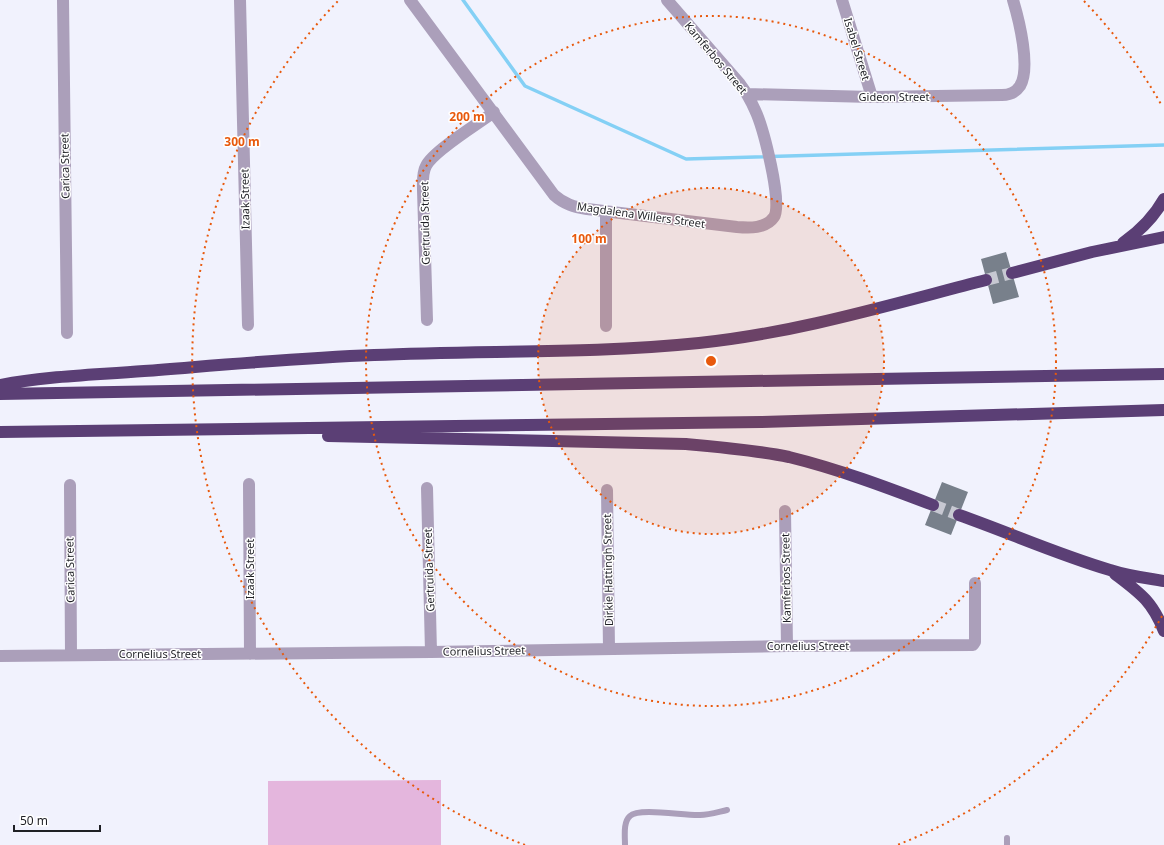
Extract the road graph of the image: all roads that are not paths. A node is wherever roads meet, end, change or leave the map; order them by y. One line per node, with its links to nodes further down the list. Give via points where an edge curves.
1 (63, 0): 20 (street, Carica Street)
2 (240, 0): 18 (street, Izaak Street)
3 (410, 0): 9 (street, Magdalena Willers Street)
4 (667, 0): 7 (street, Kamferbos Street)
5 (842, 0): 8 (street, Isabel Street)
6 (1013, 0): 8 (street, Gideon Street, via 1022,32 1024,70 1020,87 1013,93)
7 (747, 94): 8 (street, Gideon Street); 12 (street, Kamferbos Street, via 759,121 771,167 776,193)
8 (872, 97)
9 (494, 112): 11 (street, Magdalena Willers Street, via 559,199 578,208); 17 (street, Gertruida Street, via 431,158 424,172)
10 (1164, 199): 14 (highway, via 1144,226)
11 (606, 211): 12 (street, Magdalena Willers Street, via 745,228 766,224); 19 (street)
12 (775, 214)
13 (1164, 237): 14 (highway)
14 (1117, 247): 15 (highway)
15 (1012, 273)
16 (986, 280): 22 (highway, via 811,324 699,343 633,348 375,355 247,362)
17 (427, 320)
18 (248, 325)
19 (606, 326)
20 (68, 333)
21 (1164, 374): 23 (highway)
22 (0, 385)
23 (0, 394)
24 (1164, 410): 25 (highway, via 761,422)
25 (117, 430): 26 (highway); 31 (highway, via 686,444 789,458 868,481)
26 (0, 432)
27 (249, 484): 41 (street, Izaak Street)
28 (70, 485): 42 (street, Carica Street)
29 (427, 488): 40 (street, Gertruida Street)
30 (607, 490): 39 (street, Dirkie Hattingh Street)
31 (933, 505)
32 (785, 511): 38 (street, Kamferbos Street)
33 (959, 515): 34 (highway)
34 (1111, 571): 35 (highway); 37 (highway, via 1142,594 1159,618)
35 (1164, 581)
36 (975, 584): 38 (street, Cornelius Street, via 975,645)
37 (1164, 631)
38 (787, 646): 39 (street, Cornelius Street)
39 (609, 649): 40 (street, Cornelius Street)
40 (431, 652): 41 (street, Cornelius Street)
41 (250, 654): 42 (street, Cornelius Street)
42 (71, 655): 43 (street, Cornelius Street)
43 (0, 656)
44 (727, 810): 45 (lane, via 698,815 635,812 626,822)
45 (625, 845)

